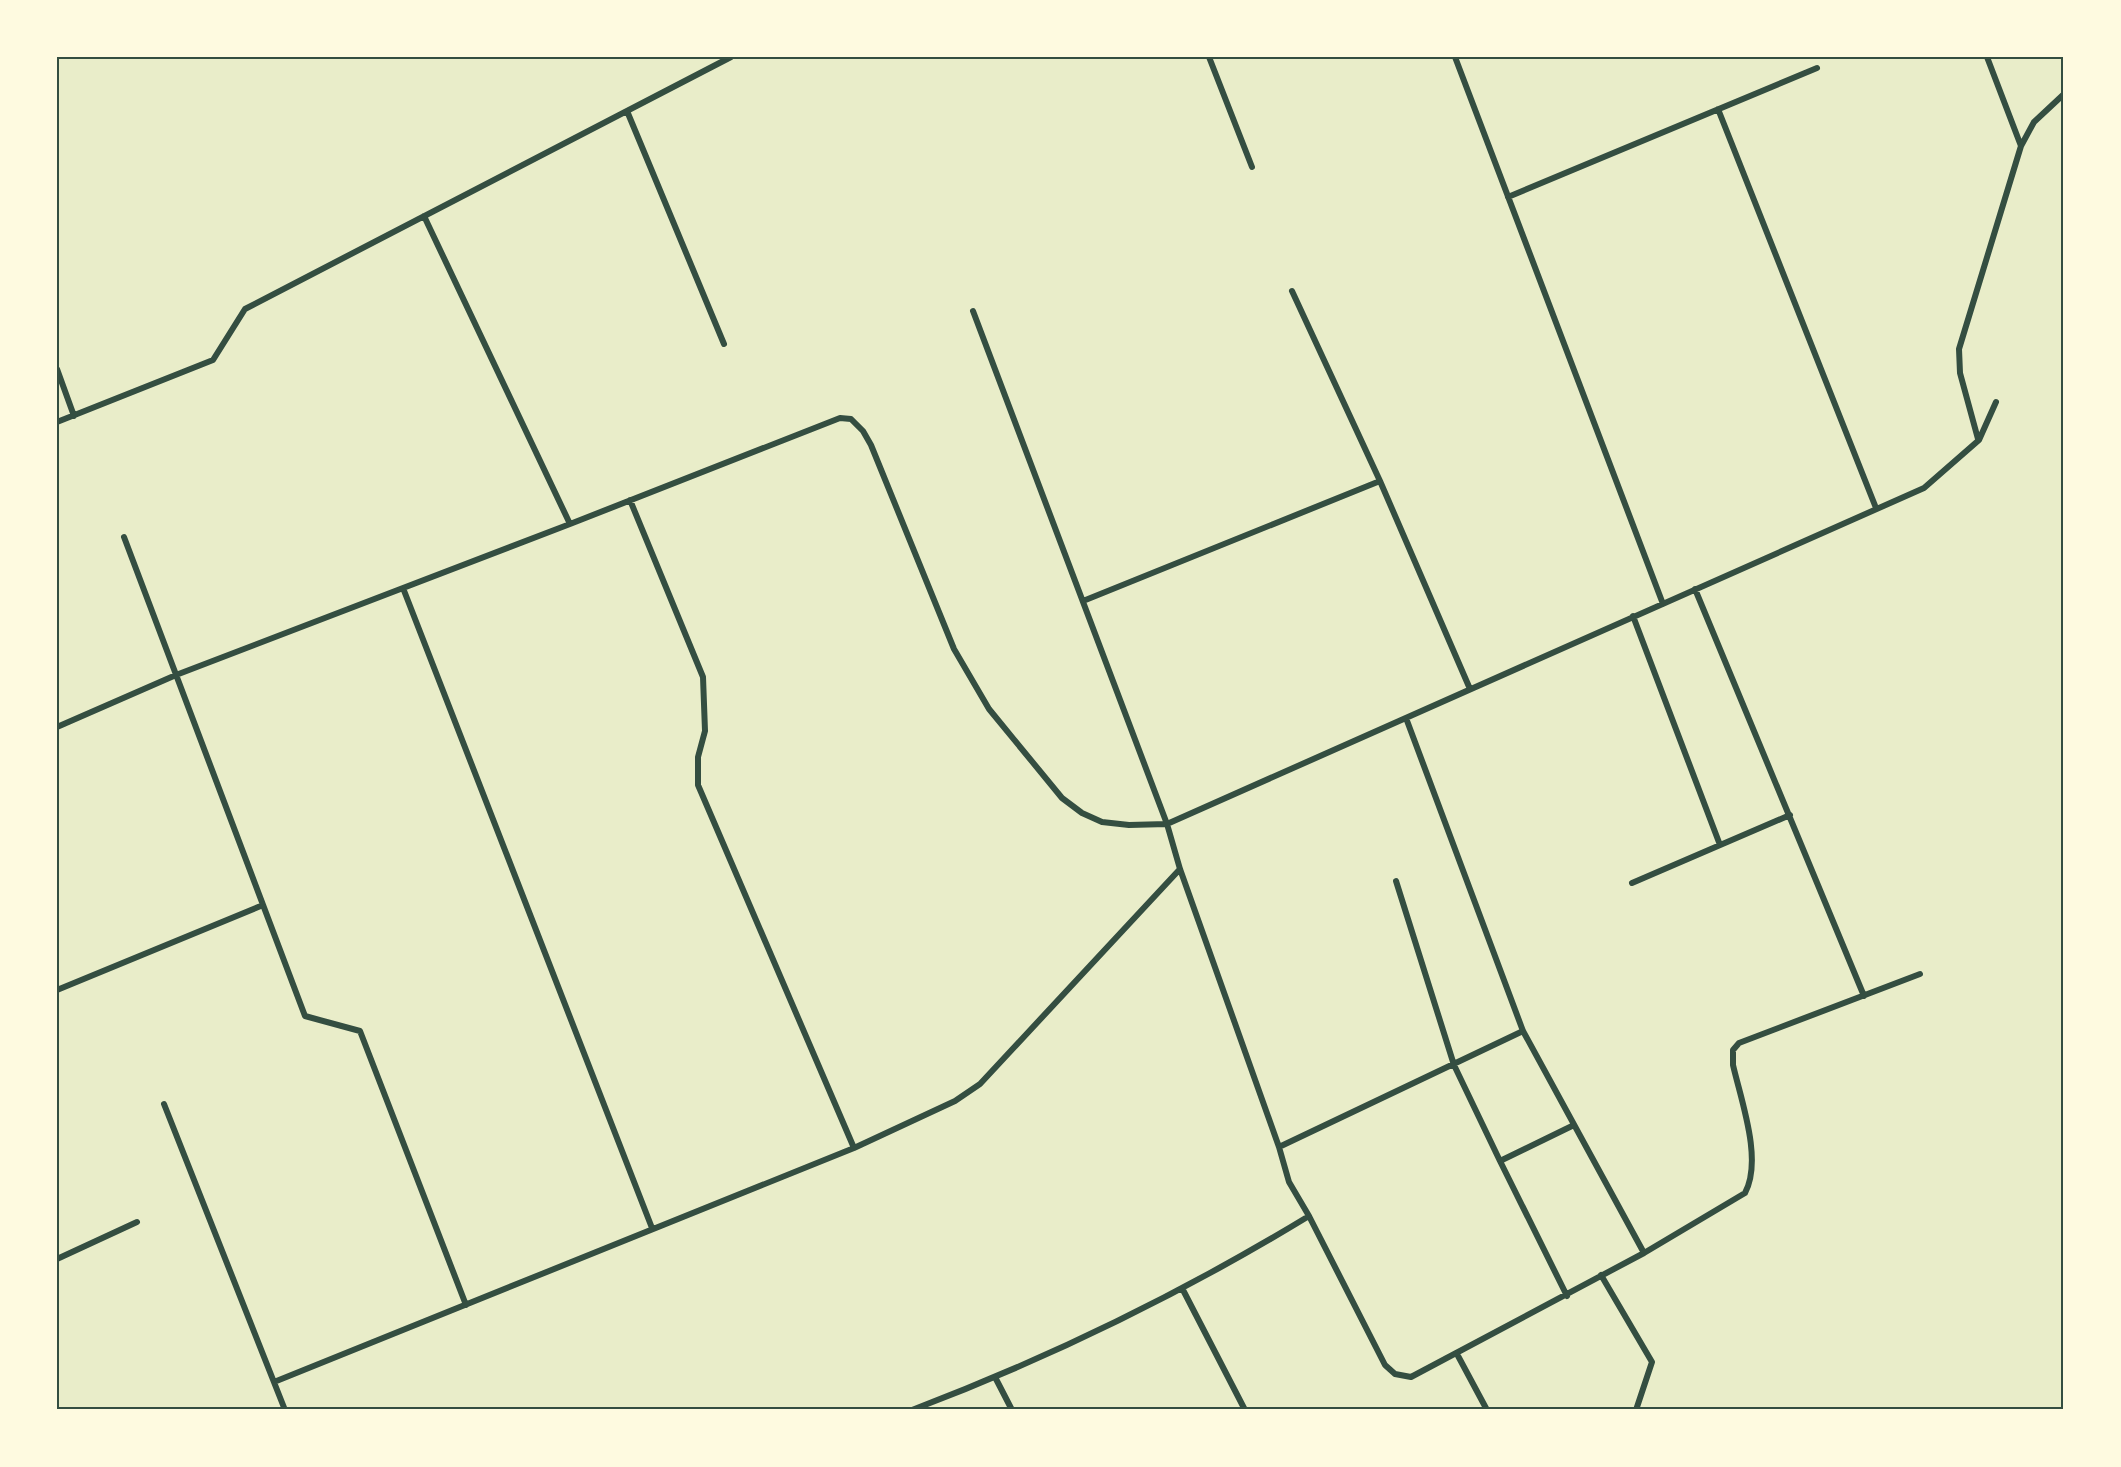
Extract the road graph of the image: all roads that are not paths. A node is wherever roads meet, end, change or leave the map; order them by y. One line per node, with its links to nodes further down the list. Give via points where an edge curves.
1 (731, 57): 8 (street)
2 (1209, 57): 10 (street)
3 (1455, 57): 11 (street)
4 (1987, 57): 9 (street)
5 (1817, 68): 7 (street)
6 (2064, 94): 9 (street, via 2034,122)
7 (1718, 110): 11 (street); 23 (street)
8 (627, 111): 12 (street); 15 (street)
9 (2021, 146): 20 (street, via 1959,349 1960,373)
10 (1252, 167)
11 (1508, 197): 29 (street)
12 (424, 216): 18 (street, via 245,309 213,360); 24 (street)
13 (1292, 291): 21 (street)
14 (973, 311): 28 (street)
15 (724, 344)
16 (57, 369): 18 (street)
17 (1996, 402): 20 (street)
18 (74, 416): 19 (street)
19 (57, 422)
20 (1978, 440): 23 (street, via 1924,488)
21 (1380, 481): 28 (street); 32 (street)
22 (630, 500): 24 (street); 36 (street, via 840,418 851,419 871,445 954,649 989,710 1062,798 1082,813 1102,822); 50 (street, via 703,677 705,731 698,757 698,785)
23 (1876, 508): 27 (street)
24 (570, 524): 26 (street)
25 (124, 537): 31 (street)
26 (403, 588): 31 (street); 54 (street)
27 (1695, 589): 29 (street); 35 (street)
28 (1083, 601): 36 (street)
29 (1663, 604): 30 (street)
30 (1633, 616): 32 (street); 37 (street)
31 (176, 675): 34 (street); 41 (street)
32 (1470, 689): 33 (street)
33 (1406, 718): 36 (street); 45 (street)
34 (57, 727)
35 (1790, 815): 37 (street); 44 (street)
36 (1167, 824): 38 (street)
37 (1720, 845): 40 (street)
38 (1180, 869): 49 (street); 50 (street, via 980,1084 955,1101)
39 (1396, 881): 46 (street)
40 (1632, 883)
41 (263, 904): 43 (street); 60 (street, via 305,1016 360,1031)
42 (1920, 974): 44 (street)
43 (57, 990)
44 (1864, 996): 55 (street, via 1739,1043 1733,1050 1753,1157 1752,1181 1745,1193)
45 (1523, 1031): 46 (street); 48 (street)
46 (1454, 1065): 49 (street); 51 (street)
47 (164, 1104): 63 (street)
48 (1574, 1125): 51 (street); 55 (street)
49 (1279, 1147): 52 (street, via 1289,1182)
50 (854, 1148): 54 (street)
51 (1500, 1161): 59 (street)
52 (1309, 1216): 58 (street); 61 (street, via 1385,1365 1395,1374 1411,1377)
53 (137, 1222): 56 (street)
54 (652, 1228): 60 (street)
55 (1644, 1253): 57 (street)
56 (57, 1259)
57 (1601, 1275): 59 (street); 69 (street, via 1652,1362)
58 (1182, 1288): 62 (street); 67 (street)
59 (1567, 1296): 61 (street)
60 (466, 1305): 63 (street)
61 (1457, 1354): 68 (street)
62 (996, 1378): 65 (street); 66 (street)
63 (274, 1382): 64 (street)
64 (285, 1410)
65 (912, 1410)
66 (1012, 1410)
67 (1245, 1410)
68 (1487, 1410)
69 (1636, 1410)

